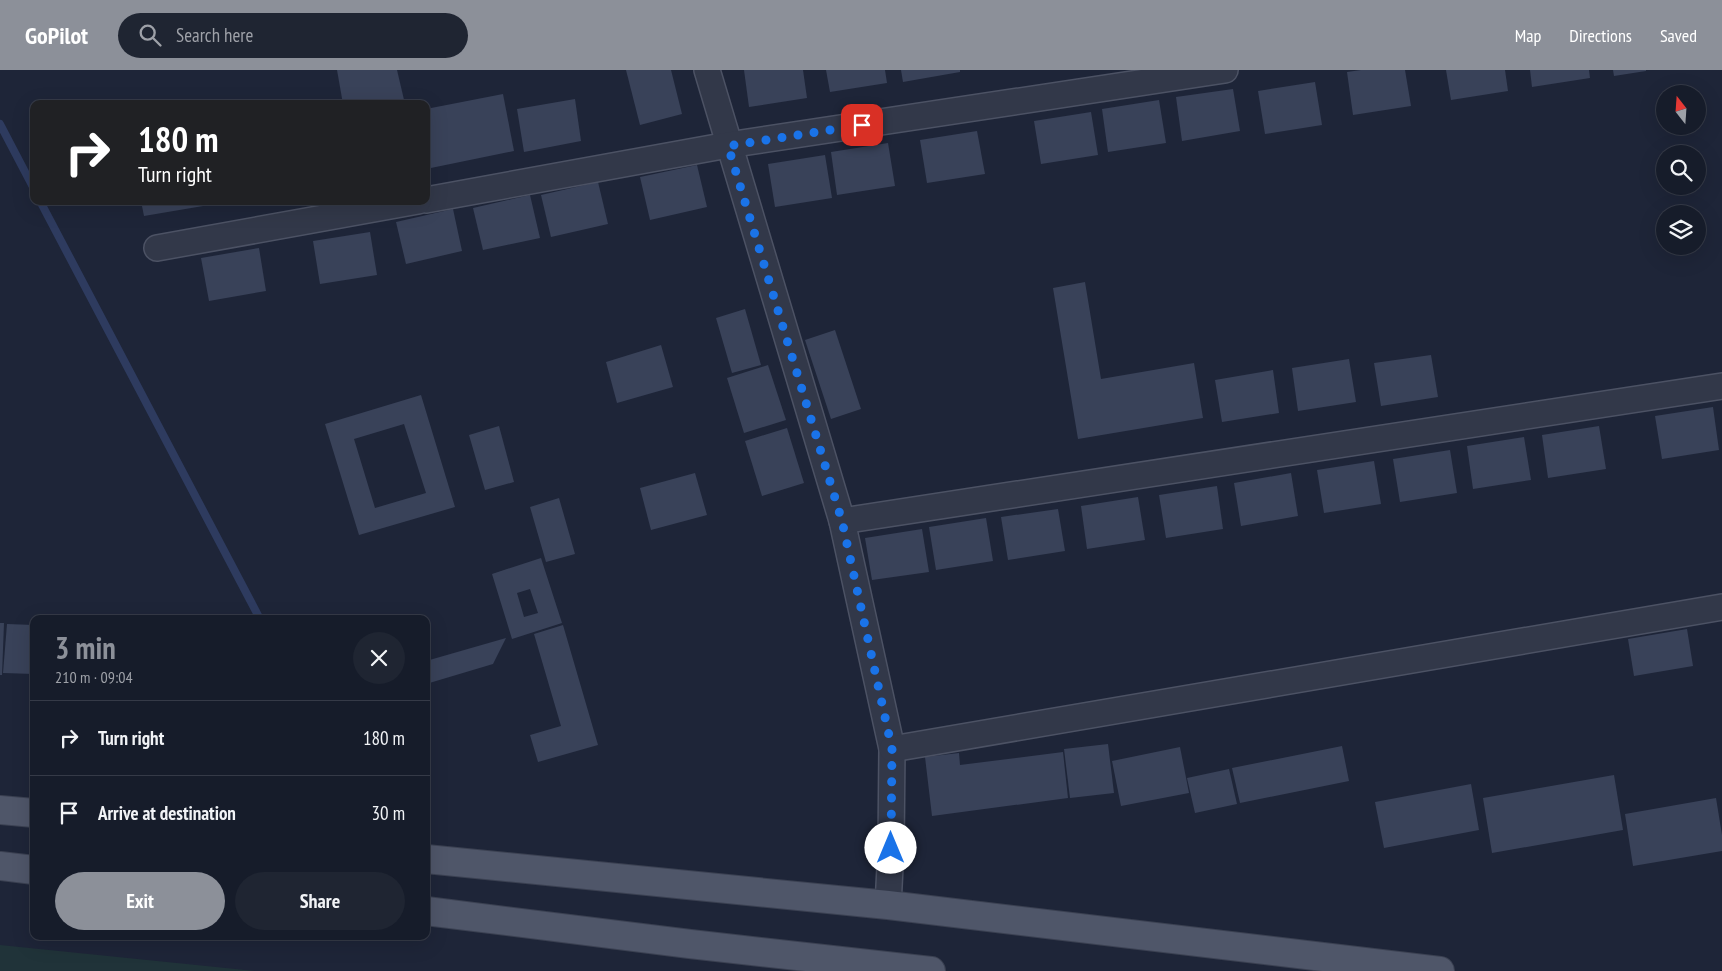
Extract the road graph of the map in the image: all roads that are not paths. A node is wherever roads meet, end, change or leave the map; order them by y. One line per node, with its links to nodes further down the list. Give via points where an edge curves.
1 (707, 70): 3 (street)
2 (1225, 70): 3 (street)
3 (728, 146): 4 (street); 8 (street)
4 (430, 199)
5 (396, 205): 6 (street)
6 (157, 248)
7 (1722, 386): 8 (street)
8 (842, 521): 10 (street)
9 (1722, 607): 10 (street)
10 (892, 749): 16 (street)
11 (0, 810): 12 (main road)
12 (30, 813)
13 (430, 859): 16 (main road)
14 (0, 866): 15 (main road)
15 (30, 870)
16 (888, 905): 19 (main road)
17 (430, 912): 18 (main road)
18 (931, 971)
19 (1440, 971)

